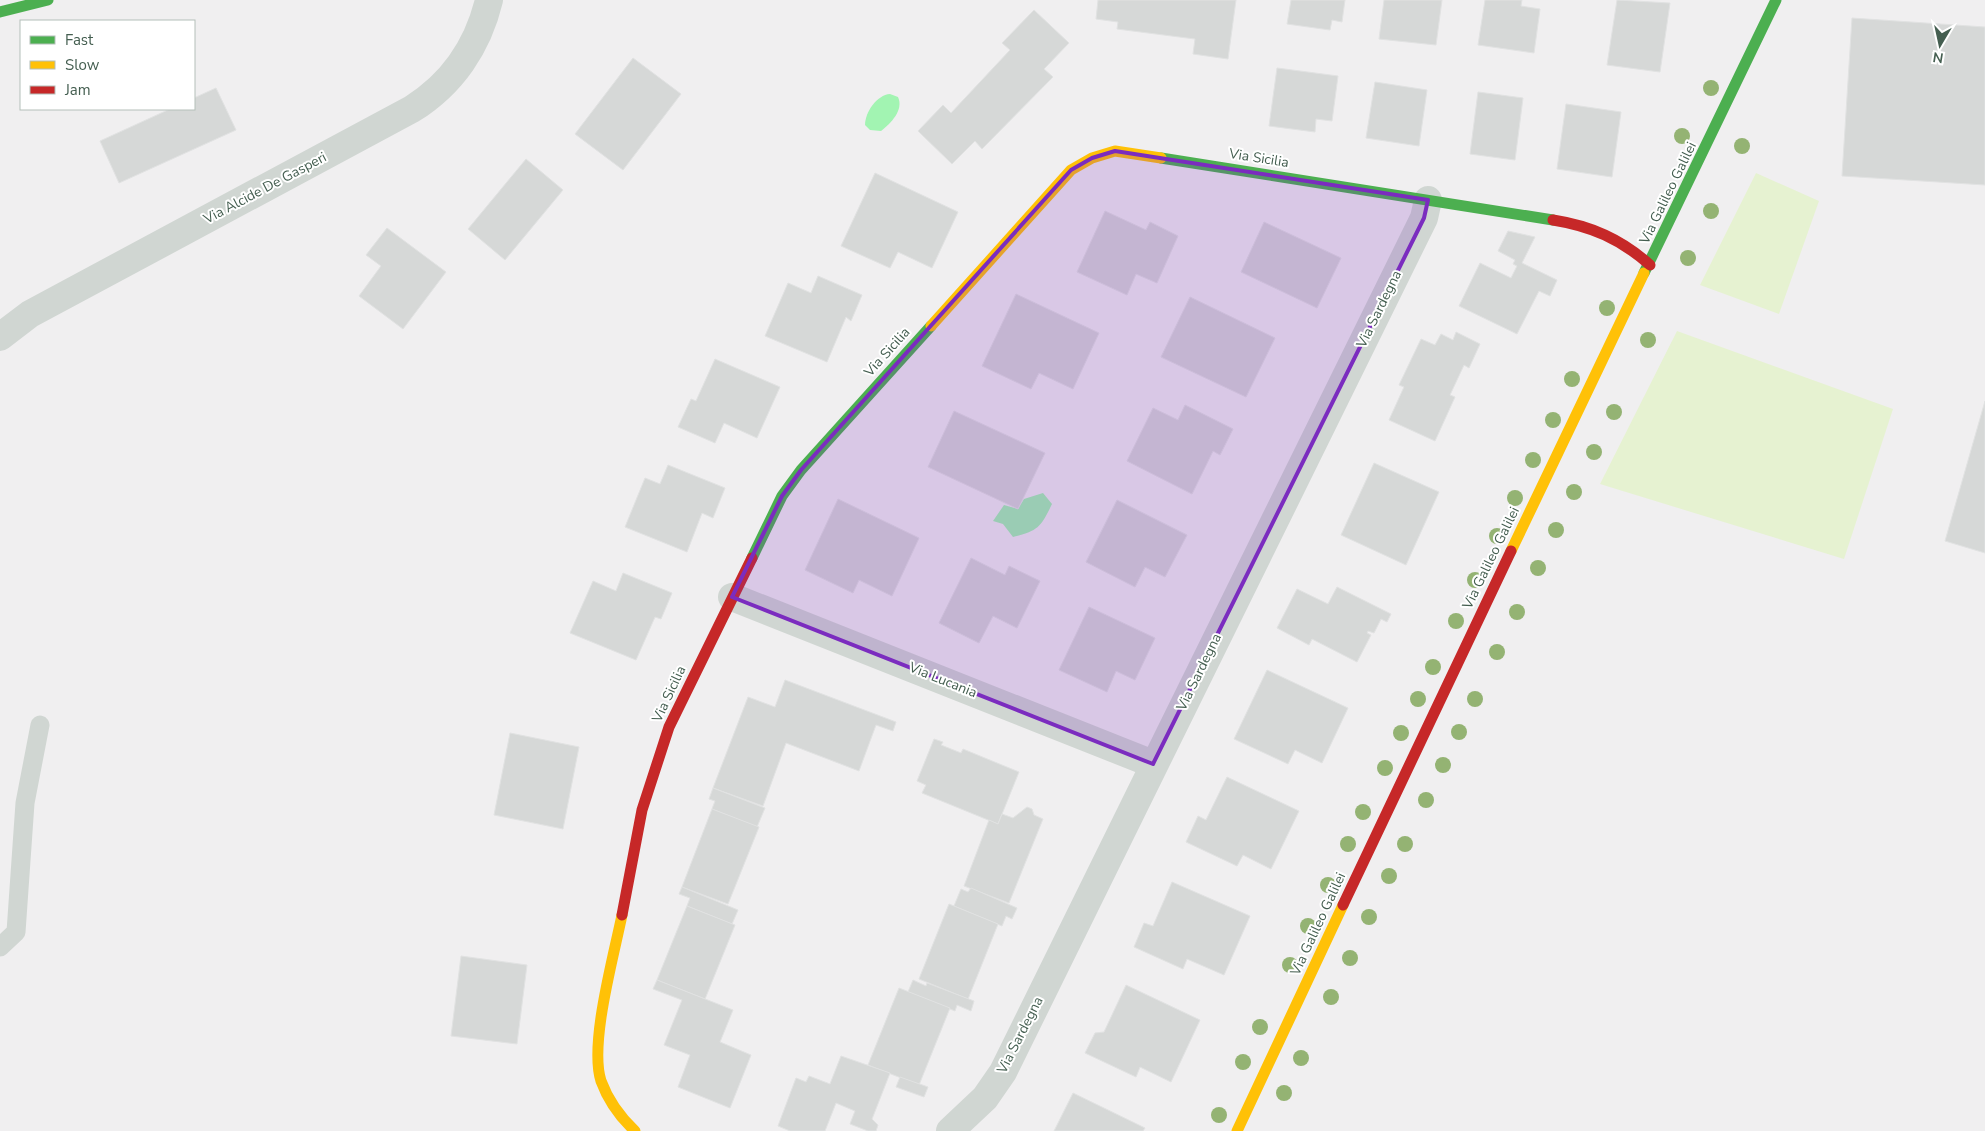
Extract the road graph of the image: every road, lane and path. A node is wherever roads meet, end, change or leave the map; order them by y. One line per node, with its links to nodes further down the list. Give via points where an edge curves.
1 (48, 0): 4 (street)
2 (490, 0): 7 (street, Via Alcide De Gasperi, via 472,48 432,97 30,314)
3 (1776, 0): 6 (street, Via Galileo Galilei)
4 (0, 12)
5 (1428, 200): 6 (street, Via Sicilia, via 1576,224 1607,234 1630,247); 8 (street, Via Sicilia, via 1115,151 1092,158 1072,170 800,470 782,496); 10 (street, Via Sardegna, via 1424,218)
6 (1650, 265): 14 (street, Via Galileo Galilei, via 1456,665)
7 (0, 337)
8 (732, 597): 10 (street, Via Lucania); 12 (street, Via Sicilia, via 669,727 642,810 598,1039 601,1080 620,1117)
9 (40, 725): 11 (lane, via 25,803 16,932)
10 (1153, 764): 13 (street, Via Sardegna, via 1003,1072 986,1098)
11 (0, 947)
12 (635, 1131)
13 (950, 1131)
14 (1237, 1131)

